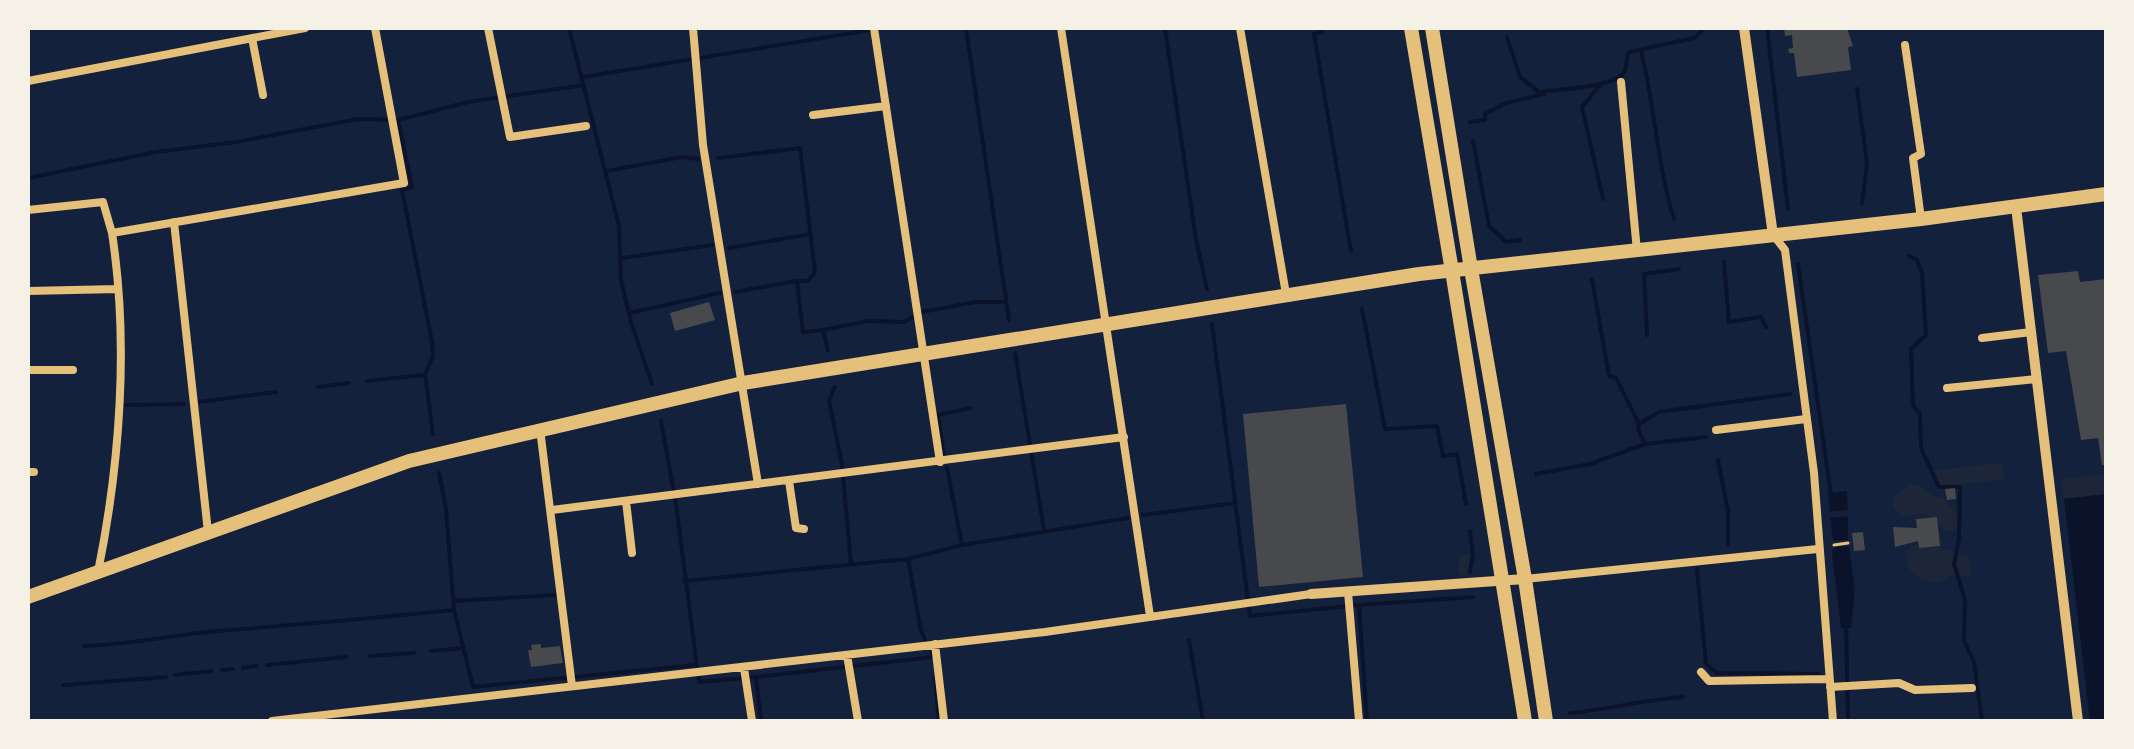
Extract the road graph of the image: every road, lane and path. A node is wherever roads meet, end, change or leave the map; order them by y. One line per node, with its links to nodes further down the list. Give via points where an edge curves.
1 (305, 28): 11 (street)
2 (375, 28): 23 (street, via 404,183)
3 (488, 28): 18 (street, via 510,137)
4 (693, 28): 39 (street, via 703,145)
5 (1061, 28): 32 (street)
6 (1240, 28): 31 (street)
7 (1411, 28): 28 (main road)
8 (1432, 28): 27 (main road)
9 (1744, 28): 25 (street)
10 (874, 30): 16 (street)
11 (252, 38): 13 (street); 15 (street)
12 (1905, 45): 22 (street, via 1921,154 1913,158)
13 (28, 81)
14 (1621, 82): 26 (street)
15 (263, 95)
16 (886, 106): 17 (street); 35 (street)
17 (813, 115)
18 (586, 126)
19 (2106, 194): 20 (main road)
20 (2016, 207): 22 (main road); 33 (street)
21 (28, 210): 24 (street, via 103,202)
22 (1921, 219): 25 (main road)
23 (174, 222): 24 (street); 51 (street)
24 (112, 233): 29 (street)
25 (1773, 235): 26 (main road); 41 (street, via 1785,250)
26 (1637, 251): 27 (main road)
27 (1471, 269): 28 (main road); 57 (main road)
28 (1452, 271): 31 (main road); 58 (main road)
29 (118, 289): 30 (street); 56 (street, via 111,509)
30 (28, 291)
31 (1286, 294): 32 (main road)
32 (1105, 324): 35 (main road); 44 (street)
33 (2031, 332): 34 (street); 38 (street)
34 (1982, 338)
35 (923, 354): 39 (main road); 45 (street)
36 (28, 370): 37 (street)
37 (73, 370)
38 (2037, 379): 40 (street); 78 (street)
39 (743, 383): 42 (main road); 47 (street)
40 (1947, 388)
41 (1806, 419): 43 (street); 54 (street)
42 (540, 428): 49 (street); 51 (main road, via 409,461)
43 (1716, 430)
44 (1124, 437): 45 (street); 62 (street)
45 (940, 462): 46 (street)
46 (789, 481): 47 (street); 50 (street, via 796,528)
47 (758, 484): 48 (street)
48 (626, 501): 49 (street); 55 (street)
49 (552, 510): 67 (street)
50 (804, 529)
51 (208, 532): 56 (main road)
52 (1848, 543): 53 (path)
53 (1834, 545)
54 (1818, 549): 57 (street); 68 (street)
55 (632, 553)
56 (98, 572): 61 (main road)
57 (1525, 579): 58 (street); 76 (main road)
58 (1504, 580): 60 (street); 75 (main road)
59 (1311, 594): 60 (street); 62 (street)
60 (1349, 596): 74 (street)
61 (28, 597)
62 (1150, 616): 63 (street)
63 (930, 645): 64 (street); 73 (street)
64 (848, 663): 66 (street); 72 (street)
65 (1701, 672): 68 (street, via 1709,681)
66 (745, 675): 67 (street); 71 (street)
67 (572, 681): 70 (street)
68 (1830, 683): 69 (street, via 1899,683 1915,690); 77 (street)
69 (1972, 688)
70 (272, 721)
71 (752, 721)
72 (858, 721)
73 (944, 721)
74 (1359, 721)
75 (1525, 721)
76 (1546, 721)
77 (1833, 721)
78 (2078, 721)

